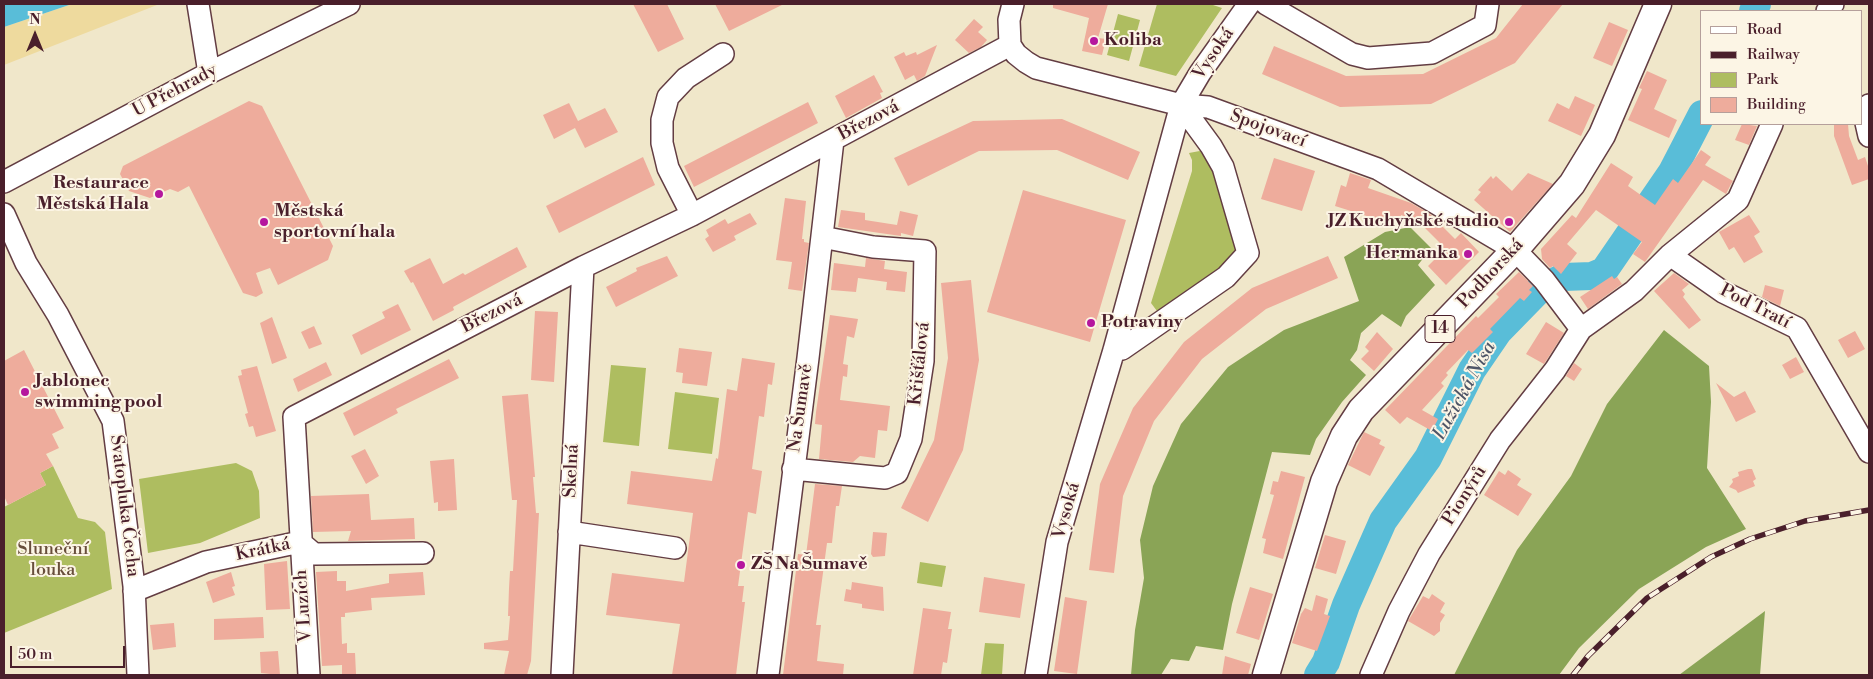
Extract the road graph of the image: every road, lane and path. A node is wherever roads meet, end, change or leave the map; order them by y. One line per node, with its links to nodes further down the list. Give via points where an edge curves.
1 (198, 4): 10 (street)
2 (348, 4): 10 (street, U Přehrady)
3 (1013, 4): 8 (street, via 1009,20)
4 (1249, 4): 12 (street, Vysoká, via 1200,73)
5 (1266, 4): 6 (street, via 1352,54 1368,58 1432,53 1486,25)
6 (1488, 4)
7 (1658, 4): 20 (main road, Podhorská / 14, via 1592,152 1572,184)
8 (1010, 45): 12 (street, Spojovací, via 1016,54 1036,68); 15 (street, Březová)
9 (722, 54): 18 (street, via 686,78 668,96 662,120 662,143 668,168)
10 (209, 73): 16 (street, U Přehrady)
11 (1869, 105): 14 (street, via 1864,114)
12 (1182, 106): 20 (street, Spojovací, via 1208,107 1378,168); 24 (street, Vysoká); 24 (street, via 1223,167 1248,253 1226,277 1122,349)
13 (1772, 125): 21 (street, Pionýrů, via 1738,200)
14 (1869, 136)
15 (833, 140): 18 (street, Březová); 19 (street, Na Šumavě)
16 (4, 182)
17 (4, 214): 32 (street, Svatopluka Čecha, via 26,263 58,315 113,421)
18 (692, 215): 22 (street, Březová)
19 (822, 237): 27 (street, Na Šumavě); 27 (street, Křišťálová, via 873,247 925,250 924,361 910,439 897,473 885,478)
20 (1515, 250): 23 (street, via 1548,284); 38 (main road, Podhorská / 14, via 1361,410 1344,436 1324,482)
21 (1670, 255): 23 (street, Pionýrů, via 1634,291); 26 (street, Pod Tratí, via 1723,292 1797,328)
22 (583, 267): 25 (street, Březová); 28 (street, Skelná)
23 (1581, 329): 39 (street, Pionýrů, via 1555,370 1500,440 1434,546 1399,611)
24 (1114, 350): 37 (street, Vysoká, via 1058,542)
25 (294, 417): 29 (street, V Luzích)
26 (1869, 452)
27 (793, 469): 36 (street, Na Šumavě)
28 (569, 532): 30 (street); 35 (street, Skelná)
29 (300, 542): 31 (street, Krátká, via 314,554); 32 (street, Krátká, via 206,562); 34 (street, V Luzích)
30 (675, 548)
31 (423, 553)
32 (134, 591): 33 (street, Svatopluka Čecha)
33 (138, 675)
34 (308, 675)
35 (562, 675)
36 (768, 675)
37 (1036, 675)
38 (1266, 675)
39 (1371, 675)

